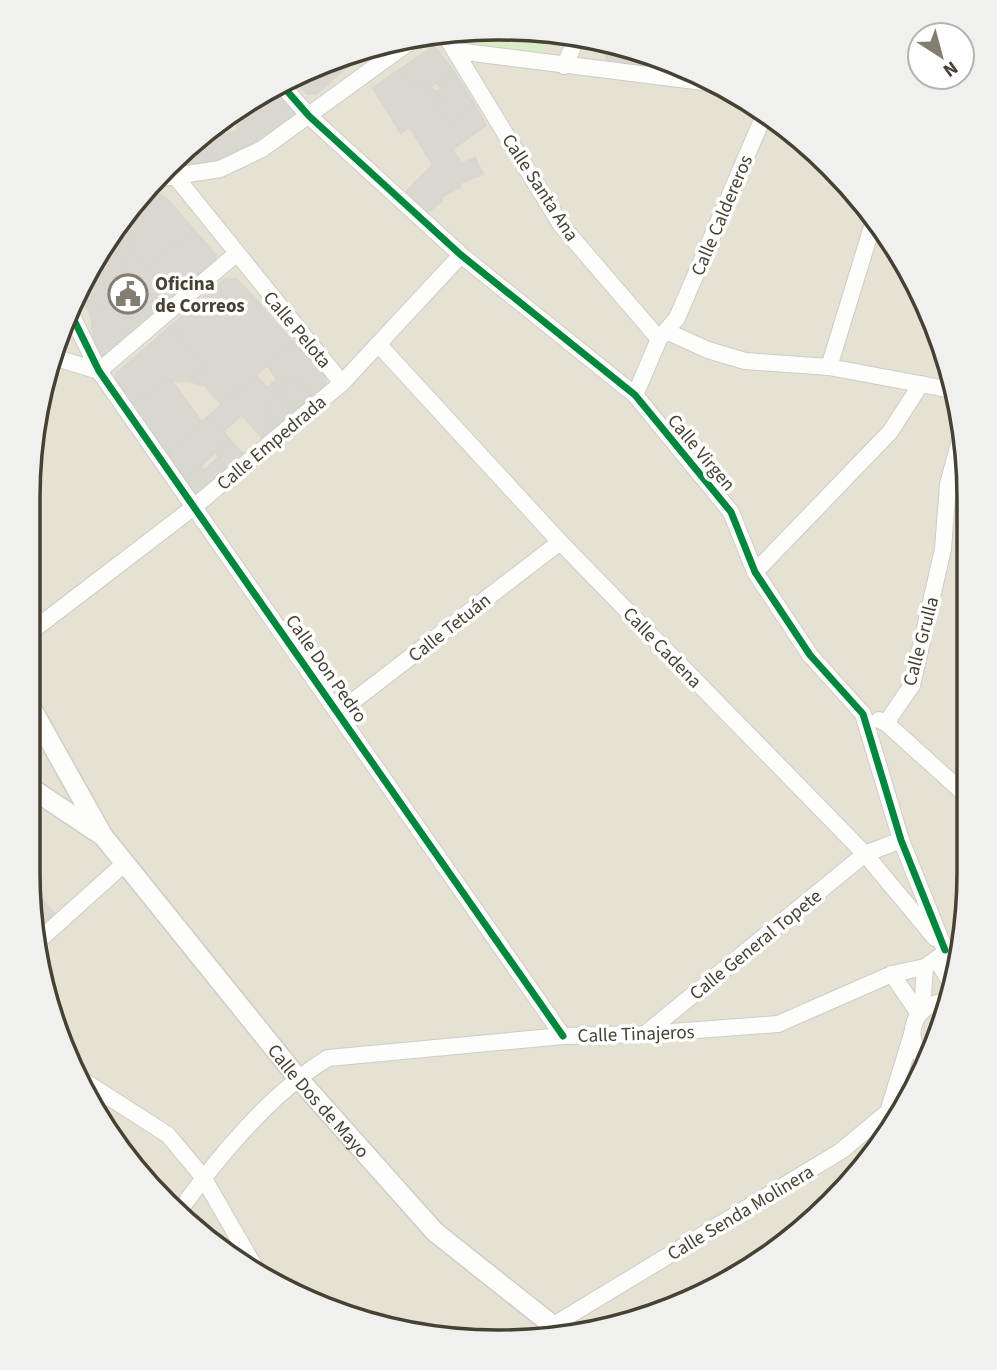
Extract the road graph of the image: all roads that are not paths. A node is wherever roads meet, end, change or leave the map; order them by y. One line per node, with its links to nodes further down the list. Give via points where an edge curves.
1 (451, 43): 3 (street, Calle Santa Ana)
2 (573, 47): 5 (street)
3 (457, 51): 5 (street); 16 (street, Calle Santa Ana, via 561,225)
4 (396, 52): 8 (street)
5 (564, 66): 6 (street)
6 (685, 80)
7 (288, 92): 8 (street, Calle Virgen)
8 (309, 116): 10 (street, via 262,149 220,169); 14 (street, Calle Virgen)
9 (761, 123): 16 (street, Calle Caldereros, via 677,318)
10 (172, 177)
11 (170, 178): 13 (street, Calle Pelota)
12 (871, 232): 19 (street)
13 (236, 254): 20 (street); 21 (street, Calle Pelota)
14 (461, 255): 17 (street, Calle Empedrada); 24 (street, Calle Virgen)
15 (75, 323): 20 (street, Calle Don Pedro)
16 (663, 335): 19 (street, Calle Santa Ana, via 745,361); 24 (street)
17 (379, 345): 21 (street, Calle Empedrada); 27 (street, Calle Cadena)
18 (62, 360): 20 (street)
19 (830, 367): 22 (street, Calle Santa Ana)
20 (99, 371): 26 (street, Calle Don Pedro)
21 (342, 383): 26 (street, Calle Empedrada)
22 (920, 384): 23 (street, Calle Santa Ana); 28 (street, via 890,432)
23 (943, 388)
24 (635, 395): 28 (street, Calle Virgen, via 731,512)
25 (955, 459): 33 (street, Calle Grulla, via 948,484 943,550 912,685)
26 (194, 507): 29 (street, Calle Empedrada); 30 (street, Calle Don Pedro)
27 (560, 542): 30 (street, Calle Tetuán); 38 (street, Calle Cadena)
28 (755, 572): 31 (street, Calle Virgen, via 810,655)
29 (40, 625)
30 (338, 712): 49 (street, Calle Don Pedro)
31 (863, 714): 33 (street); 37 (street, Calle Virgen)
32 (40, 723): 36 (street)
33 (887, 723): 34 (street)
34 (957, 787)
35 (40, 794): 36 (street)
36 (103, 836): 39 (street, Calle Dos de Mayo)
37 (901, 840): 38 (street, Calle General Topete); 42 (street, Calle Virgen)
38 (865, 854): 42 (street, Calle Cadena); 47 (street, Calle General Topete)
39 (125, 863): 40 (street); 51 (street, Calle Dos de Mayo)
40 (45, 935)
41 (950, 949): 42 (street, Calle Tinajeros)
42 (935, 959): 43 (street, Calle Tinajeros); 44 (street); 46 (street, Calle Senda Molinera)
43 (892, 974): 46 (street); 47 (street, Calle Tinajeros, via 778,1024)
44 (945, 974)
45 (937, 1002): 46 (street)
46 (920, 1012): 48 (street, Calle Senda Molinera)
47 (645, 1034): 49 (street, Calle Tinajeros)
48 (912, 1034): 50 (street); 56 (street, Calle Senda Molinera, via 895,1097 880,1122)
49 (563, 1036): 51 (street, Calle Tinajeros, via 328,1058)
50 (919, 1054)
51 (297, 1077): 53 (street, Calle Tinajeros); 57 (street, Calle Dos de Mayo, via 435,1232)
52 (95, 1088): 53 (street, via 168,1135)
53 (203, 1177): 54 (street, Calle Tinajeros); 55 (street)
54 (184, 1205)
55 (248, 1255)
56 (570, 1324)
57 (553, 1326)

